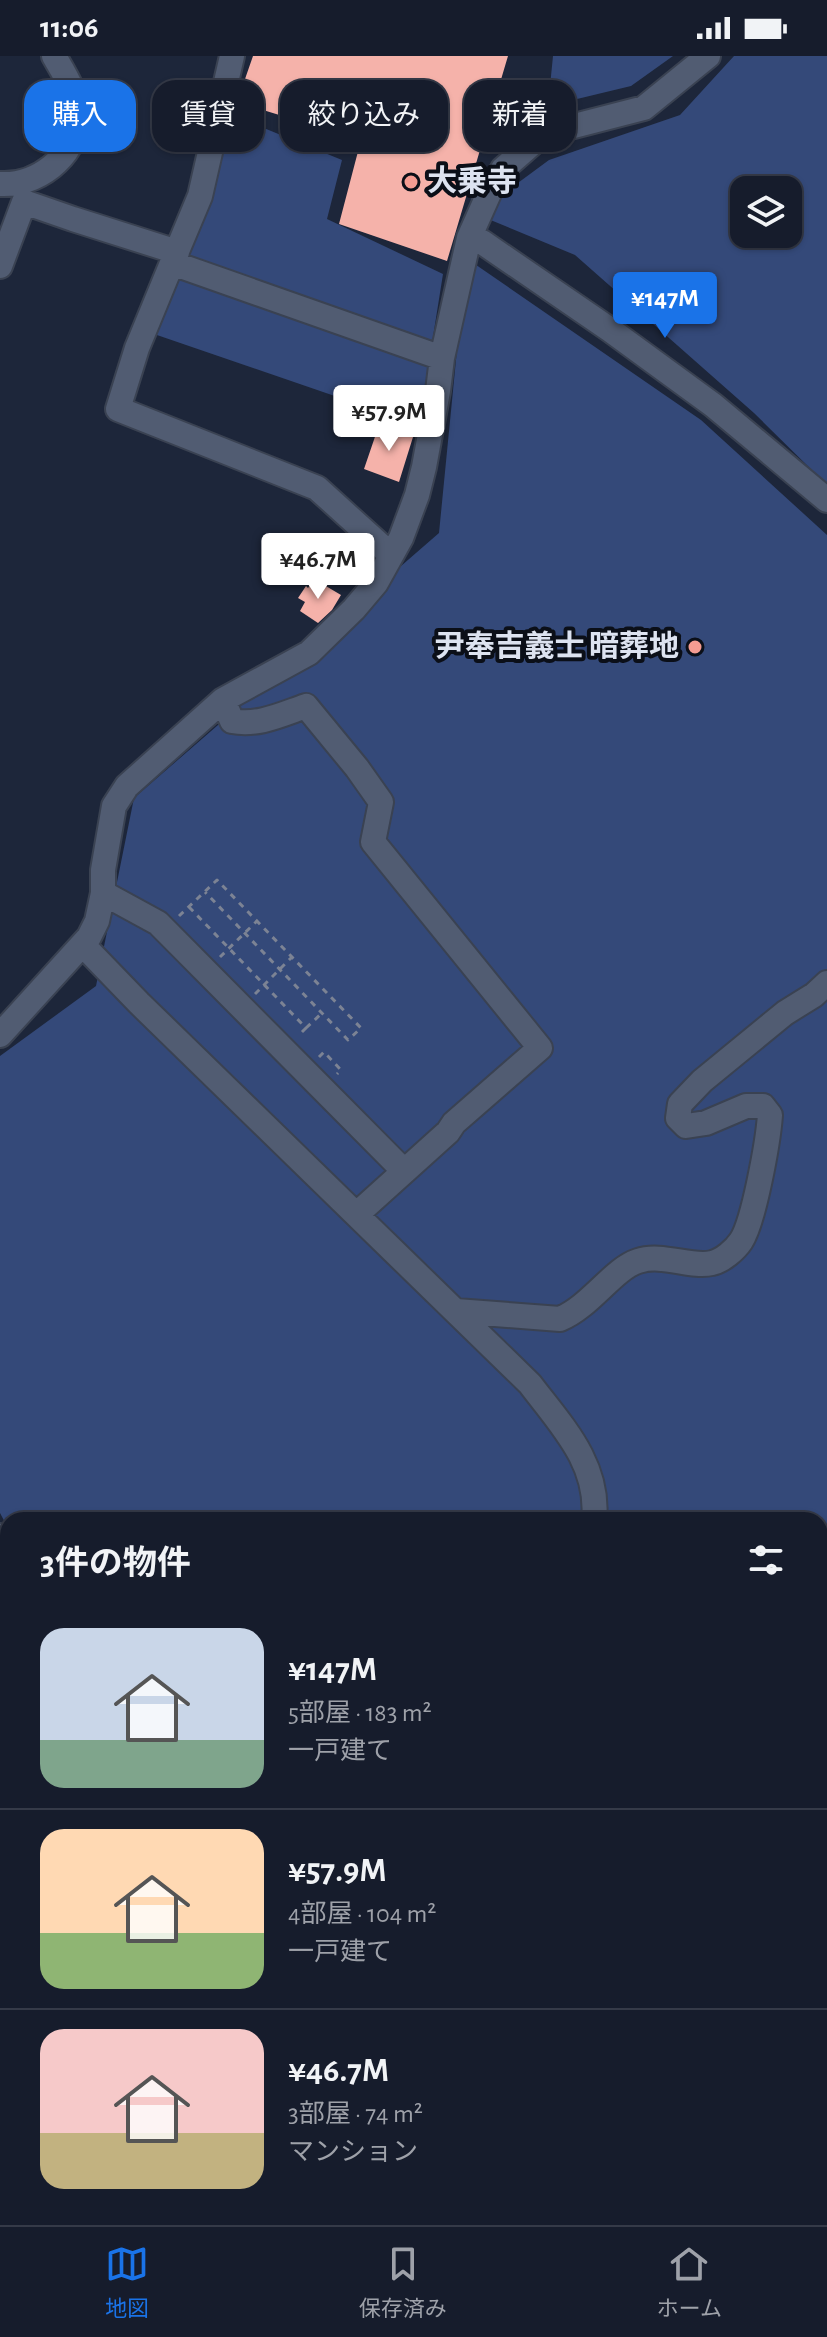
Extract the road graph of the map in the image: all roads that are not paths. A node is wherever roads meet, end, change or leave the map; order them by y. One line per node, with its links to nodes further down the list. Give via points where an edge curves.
1 (54, 56): 4 (street, via 72,86 78,119 70,146 52,169 13,185)
2 (232, 56): 6 (street, via 200,196)
3 (708, 56): 5 (street, via 644,108 543,134 503,169)
4 (0, 184)
5 (469, 238): 8 (street); 9 (street, via 621,337)
6 (175, 257): 7 (street, via 24,202); 8 (street); 10 (street, via 118,409 317,488)
7 (0, 266)
8 (442, 358): 10 (street, via 417,495)
9 (827, 500)
10 (391, 555): 11 (street, via 368,592 309,653)
11 (223, 700): 12 (street, via 149,764 114,806); 16 (street, via 232,721 243,723 306,706 381,802 373,842 540,1048)
12 (103, 893): 13 (street, via 97,921); 16 (street, via 158,923)
13 (83, 945): 15 (street); 17 (street)
14 (827, 983): 18 (street, via 773,1022 680,1104 678,1118 686,1126 746,1106 763,1106 770,1115 750,1217 741,1241 722,1259 710,1264 638,1261 575,1313 560,1319)
15 (0, 1035)
16 (404, 1171): 17 (street)
17 (357, 1214): 18 (street)
18 (456, 1311): 19 (street, via 530,1384 579,1449 590,1472)
19 (593, 1512)

